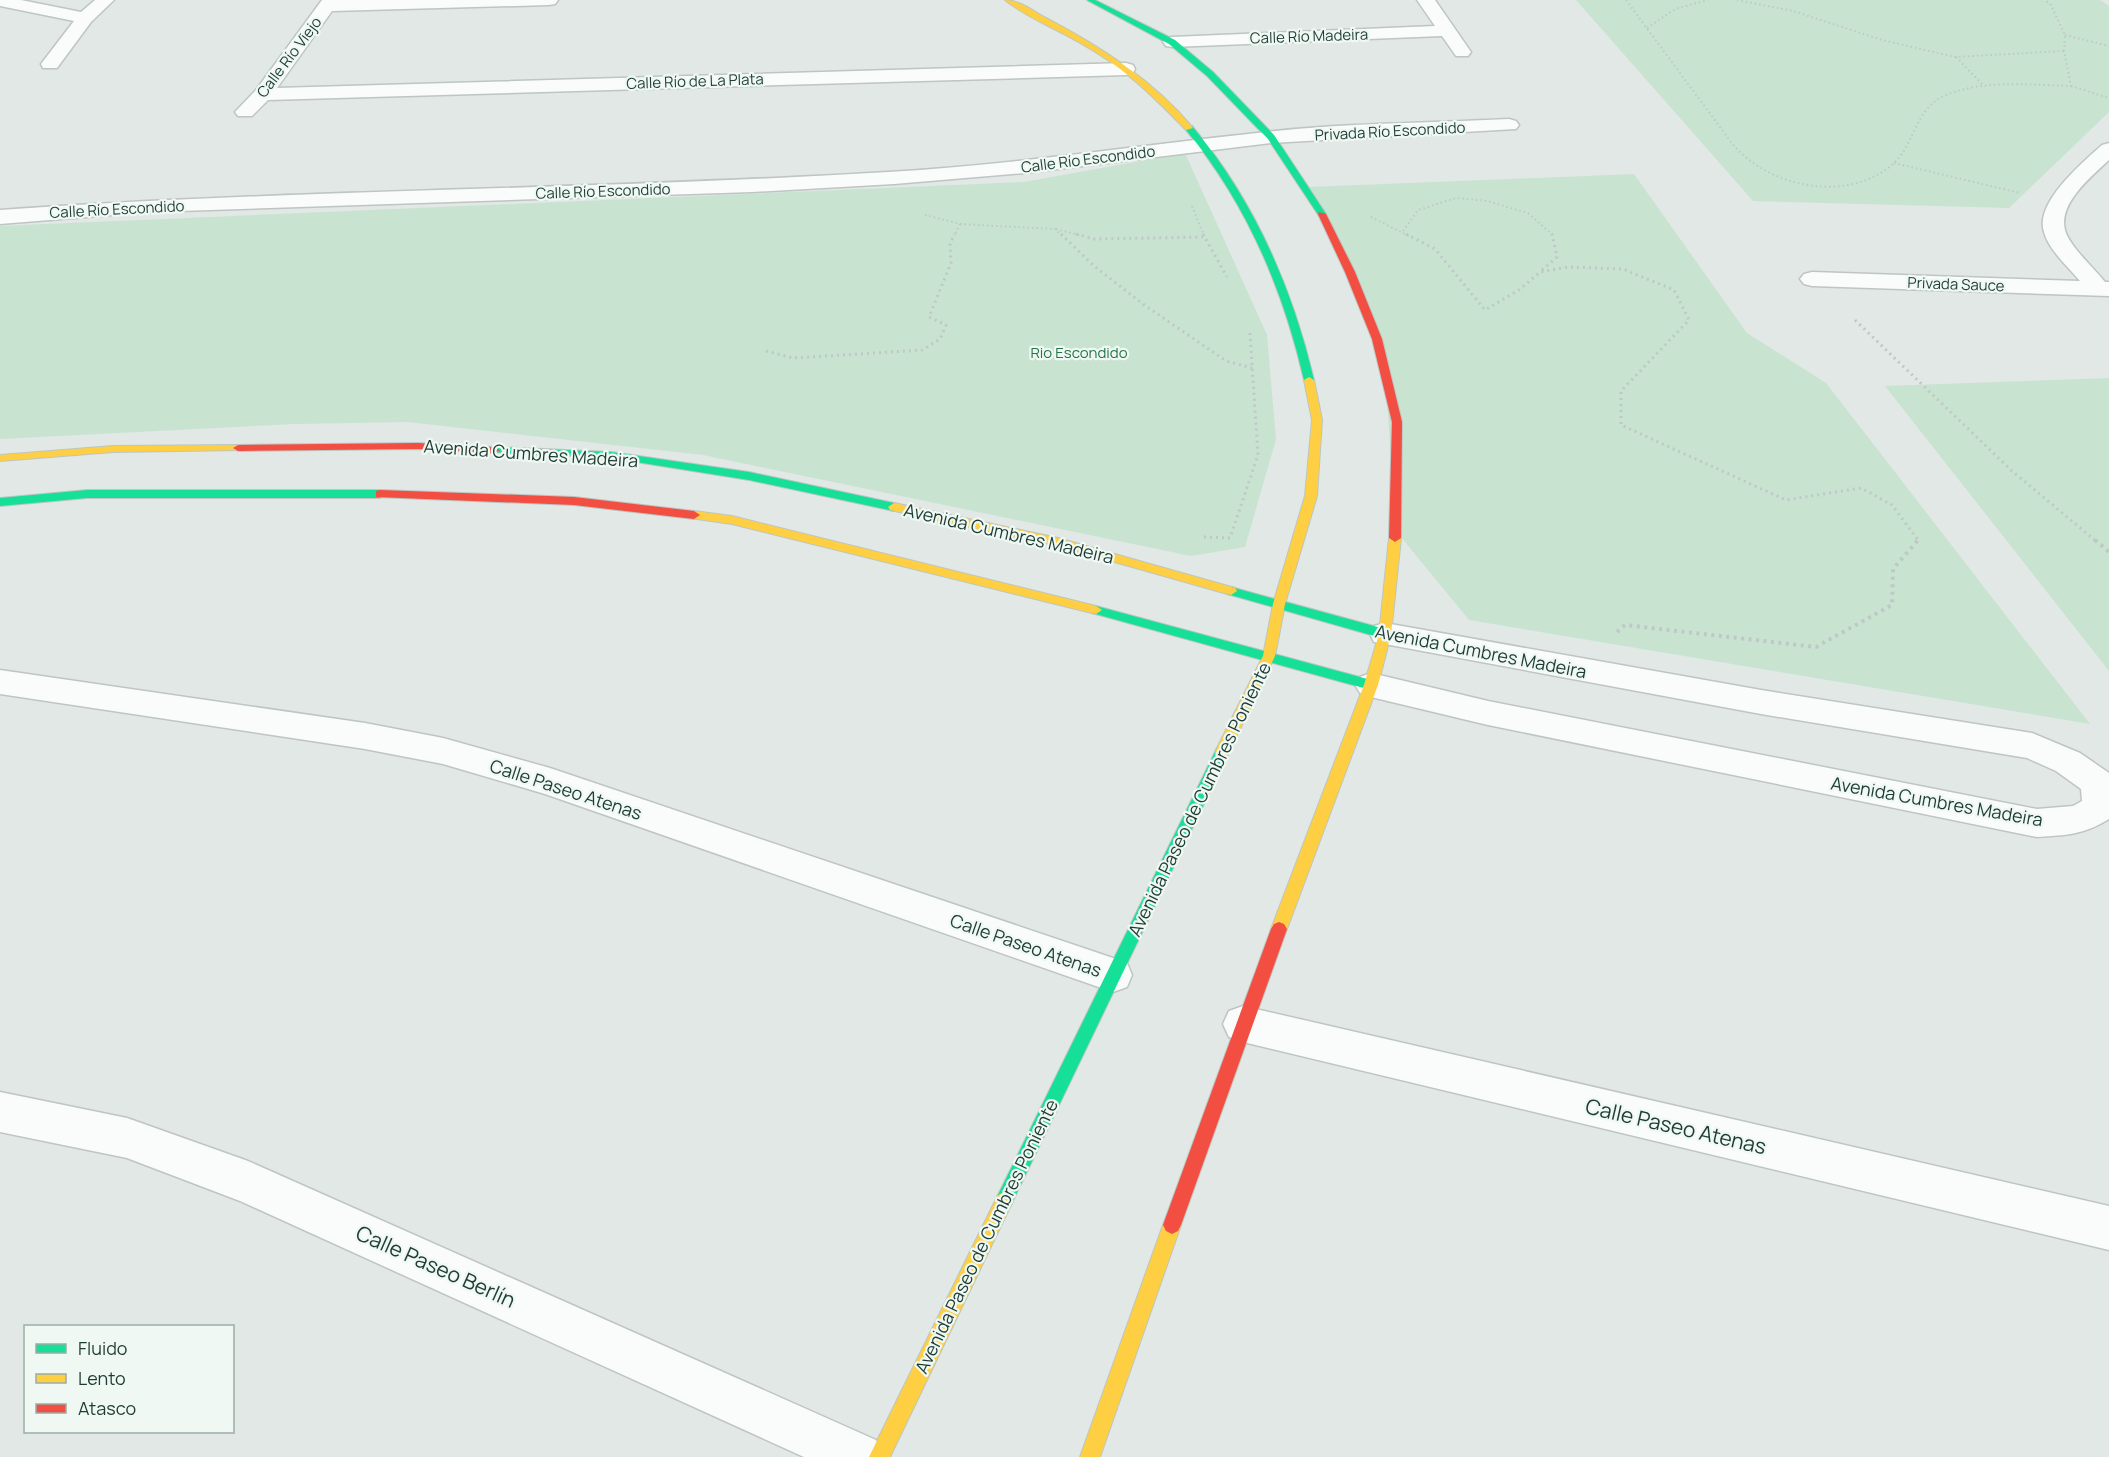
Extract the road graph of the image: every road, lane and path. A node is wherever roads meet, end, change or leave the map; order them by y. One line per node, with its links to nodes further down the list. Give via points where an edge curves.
1 (105, 0): 12 (street)
2 (549, 0): 11 (street)
3 (1008, 0): 22 (street, Avenida Paseo de Cumbres Poniente, via 1083,40)
4 (1090, 0): 16 (street)
5 (1426, 0): 14 (street)
6 (1626, 0): 13 (path)
7 (1708, 0): 13 (path, via 1682,5)
8 (1737, 0): 20 (path, via 1793,11 1882,40)
9 (2045, 0): 15 (path)
10 (0, 1): 12 (street)
11 (329, 3): 25 (street, Calle Río Viejo)
12 (86, 18): 21 (street)
13 (1647, 28): 32 (path, via 1746,160 1767,172 1808,185 1838,186 1874,177)
14 (1446, 31): 16 (street, Calle Río Madeira); 19 (street)
15 (2065, 35): 17 (path); 18 (path)
16 (1172, 42): 29 (street, via 1210,74)
17 (2109, 46)
18 (2064, 51): 20 (path); 24 (path)
19 (1462, 52)
20 (1955, 57): 23 (path)
21 (50, 64)
22 (1126, 69): 25 (street, Calle Río de La Plata); 30 (street, Avenida Paseo de Cumbres Poniente, via 1158,94)
23 (1985, 86): 24 (path); 32 (path, via 1934,102)
24 (2071, 86): 26 (path)
25 (263, 94): 27 (street, Calle Río Viejo)
26 (2109, 99)
27 (245, 112)
28 (1509, 125): 29 (street, Privada Río Escondido)
29 (1271, 137): 30 (street, Privada Río Escondido); 35 (street)
30 (1204, 144): 37 (street, Calle Río Escondido, via 1025,167 883,179 149,206); 55 (street, Avenida Paseo de Cumbres Poniente, via 1252,221 1280,284 1302,345 1317,420 1311,496)
31 (2109, 149): 34 (street)
32 (1894, 163): 34 (path)
33 (1190, 201): 41 (path)
34 (2058, 203): 45 (street, via 2054,230)
35 (1319, 207): 40 (path, via 1361,212); 56 (street, via 1377,339 1397,422 1397,517)
36 (925, 215): 38 (path)
37 (0, 217)
38 (960, 224): 39 (path); 47 (path, via 950,243 951,263 929,316 946,325 940,339 922,350 876,354 793,358)
39 (1054, 229): 41 (path, via 1094,239); 48 (path, via 1143,304 1226,361)
40 (1403, 231): 42 (path, via 1435,249 1485,310); 42 (path, via 1418,210 1456,198 1487,201 1528,213 1554,236 1557,257)
41 (1204, 237): 44 (path)
42 (1540, 272): 58 (path, via 1568,267 1623,269 1674,290 1689,320 1621,391 1621,425 1786,500 1861,488 1892,505 1918,540 1893,569 1892,605 1816,647 1625,625)
43 (1812, 279): 45 (street, Privada Sauce); 54 (path, via 2012,471)
44 (1230, 284)
45 (2104, 289)
46 (1250, 327): 48 (path)
47 (766, 351)
48 (1252, 368): 53 (path, via 1258,455)
49 (113, 449): 50 (street, Avenida Cumbres Madeira); 51 (street); 55 (street, Avenida Cumbres Madeira, via 418,446 611,455 749,476 1058,542)
50 (0, 458)
51 (87, 494): 52 (street, Avenida Cumbres Madeira); 57 (street, Avenida Cumbres Madeira, via 482,497 574,501 732,520 1032,592)
52 (0, 502)
53 (1230, 538)
54 (2109, 552)
55 (1279, 604): 56 (street, Avenida Cumbres Madeira); 57 (street, Avenida Paseo de Cumbres Poniente)
56 (1384, 634): 58 (street, Avenida Cumbres Madeira); 60 (street)
57 (1269, 656): 60 (street, Avenida Cumbres Madeira); 61 (street, Avenida Paseo de Cumbres Poniente)
58 (1576, 669): 60 (street, Avenida Cumbres Madeira, via 2032,746 2067,762 2097,783 2100,807 2079,820 2037,823 1488,713)
59 (0, 682): 61 (street, Calle Paseo Atenas, via 443,751 550,782)
60 (1371, 685): 62 (street)
61 (1113, 975): 66 (street, Avenida Paseo de Cumbres Poniente)
62 (1243, 1024): 64 (street, Calle Paseo Atenas); 67 (street)
63 (0, 1112): 65 (street, Calle Paseo Berlín, via 127,1138 248,1182)
64 (2109, 1228)
65 (859, 1457)
66 (879, 1457)
67 (1090, 1457)

